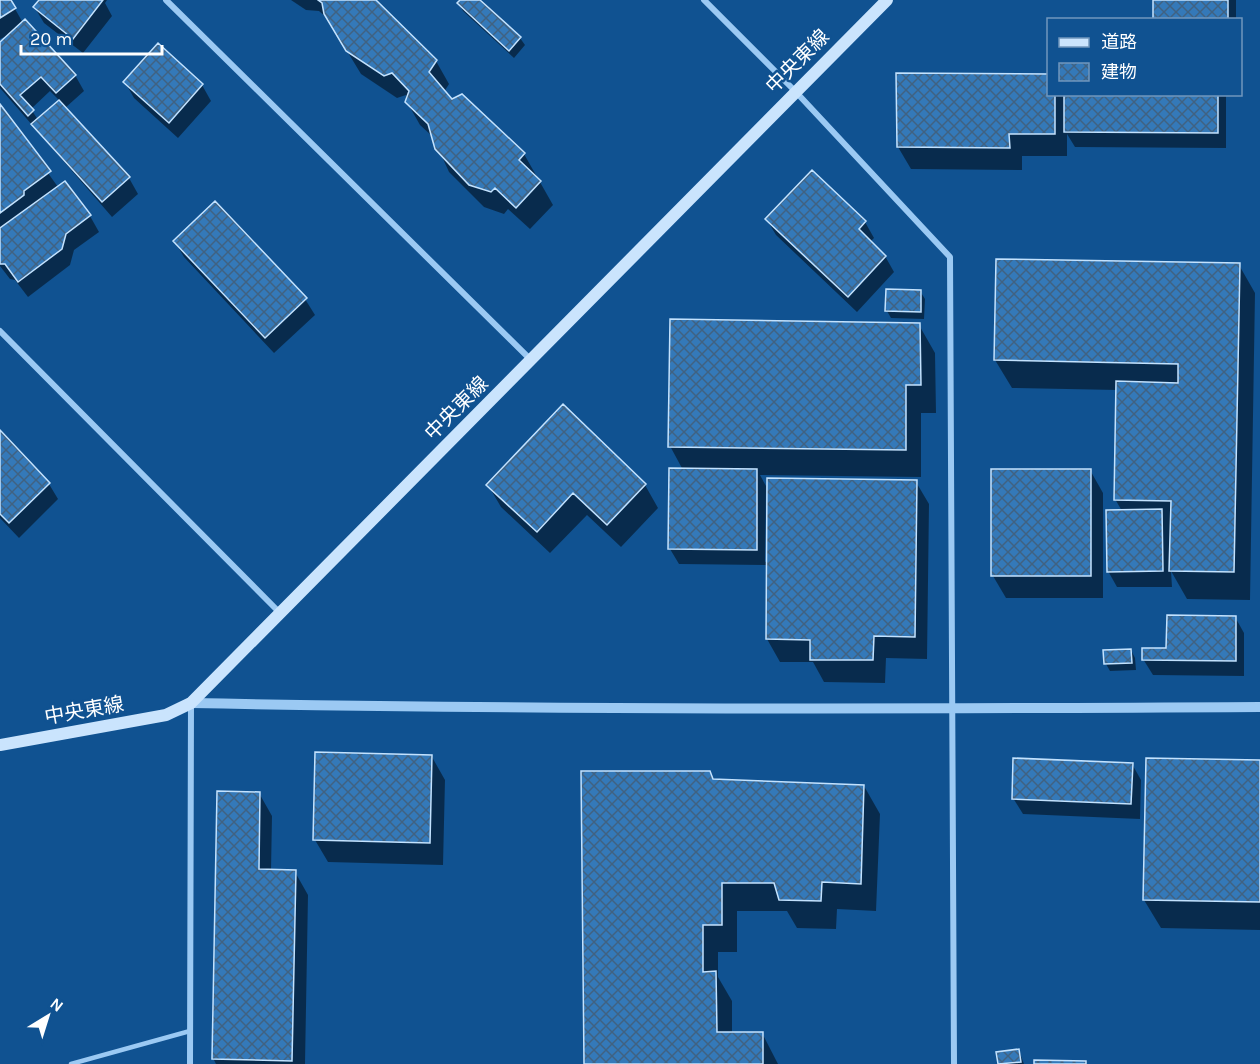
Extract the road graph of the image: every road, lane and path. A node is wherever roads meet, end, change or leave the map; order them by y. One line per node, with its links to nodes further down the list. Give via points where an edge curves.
1 (166, 0): 6 (street)
2 (704, 0): 4 (street)
3 (887, 0): 4 (main road, 中央東線)
4 (795, 91): 6 (main road, 中央東線); 10 (street, via 950,257)
5 (0, 331): 7 (street)
6 (531, 360): 7 (main road, 中央東線)
7 (280, 614): 8 (main road, 中央東線)
8 (191, 703): 10 (street); 11 (main road, 中央東線, via 166,715); 12 (street)
9 (1260, 707): 10 (street)
10 (954, 708): 15 (street)
11 (0, 744)
12 (190, 1031): 13 (lane); 14 (street)
13 (71, 1064)
14 (190, 1064)
15 (954, 1064)

